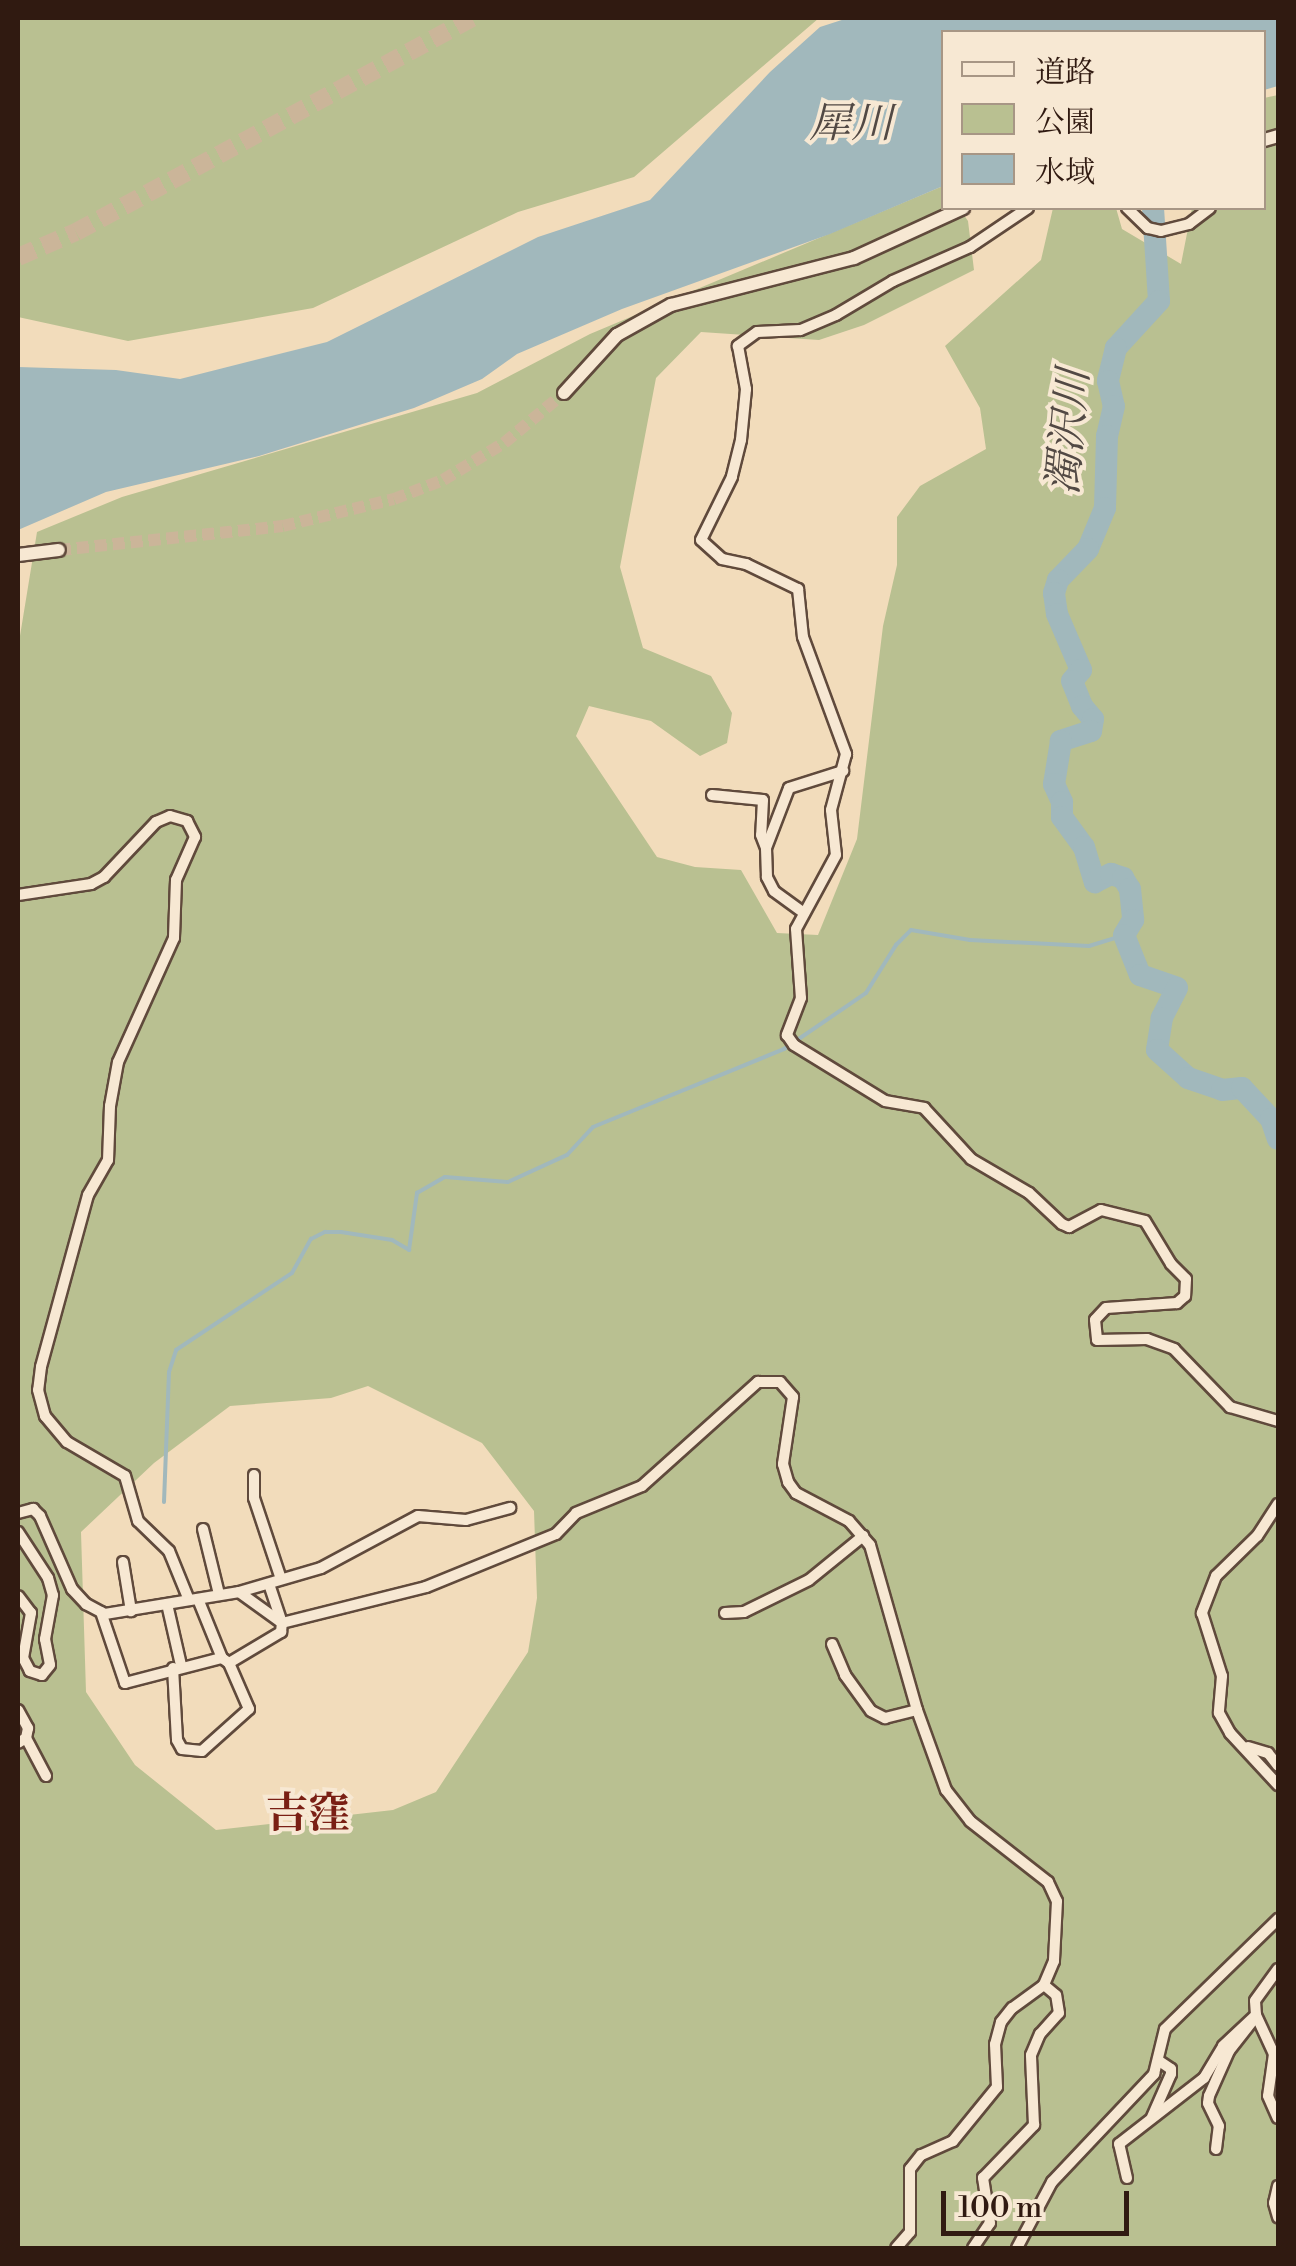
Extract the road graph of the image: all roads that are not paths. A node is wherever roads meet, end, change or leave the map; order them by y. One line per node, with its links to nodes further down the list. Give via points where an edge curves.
1 (959, 210): 5 (street, via 854,258 670,305 617,336)
2 (1025, 210): 8 (street, via 970,247 892,281 836,316 800,330 756,332 738,346 746,389 741,440 732,477 700,540 722,559 798,589 803,638 844,738)
3 (1130, 210): 4 (street, via 1161,231 1189,224)
4 (1207, 210)
5 (564, 393)
6 (59, 550): 7 (street)
7 (18, 555)
8 (843, 771): 10 (street, via 789,788); 12 (street, via 831,810 836,855)
9 (712, 795): 10 (street, via 763,800)
10 (766, 848): 12 (street, via 774,892)
11 (18, 894): 26 (street, via 104,877 156,822 170,816 187,821 195,836 176,880 174,938 118,1062 108,1160 88,1195 38,1390 44,1416 67,1442 125,1476 138,1521 168,1551)
12 (804, 913): 13 (street, via 796,929 801,998 789,1027 792,1043 885,1101 924,1108 971,1159 1029,1193 1062,1224 1069,1227 1101,1210 1145,1221 1186,1279 1184,1296 1177,1303 1106,1308 1095,1320 1097,1340 1147,1339 1174,1349 1230,1408)
13 (1278, 1421)
14 (254, 1474): 22 (street)
15 (1278, 1504): 38 (street, via 1216,1576 1202,1613 1222,1676 1219,1713)
16 (510, 1508): 22 (street, via 466,1520 418,1516 321,1568)
17 (18, 1513): 29 (street, via 40,1516 72,1589)
18 (203, 1529): 24 (street)
19 (18, 1532): 25 (street, via 54,1595 45,1638 50,1665 42,1675 30,1671 23,1658 30,1614)
20 (863, 1536): 30 (street, via 809,1580 744,1612); 31 (street, via 788,1482 783,1464 792,1397 780,1382 764,1380 642,1486 576,1513 556,1534 426,1587); 36 (street)
21 (123, 1562): 28 (street)
22 (275, 1581): 23 (street); 31 (street)
23 (239, 1592): 24 (street); 31 (street)
24 (219, 1594): 26 (street)
25 (18, 1596)
26 (193, 1600): 27 (street); 33 (street)
27 (166, 1604): 28 (street); 34 (street)
28 (130, 1610): 29 (street)
29 (102, 1612): 34 (street, via 125,1683)
30 (725, 1613)
31 (282, 1622): 33 (street, via 272,1639)
32 (832, 1644): 36 (street, via 871,1712 884,1718)
33 (225, 1660): 34 (street); 34 (street, via 249,1710 202,1751 182,1749 177,1740)
34 (177, 1667)
35 (18, 1710): 37 (street, via 28,1728)
36 (917, 1710): 44 (street, via 958,1808 1054,1888 1054,1961)
37 (22, 1740): 40 (street)
38 (1248, 1747): 39 (street, via 1268,1752); 41 (street)
39 (1278, 1766)
40 (46, 1776)
41 (1278, 1786)
42 (1278, 1919): 46 (street, via 1165,2028)
43 (1278, 1969): 45 (street, via 1258,1992)
44 (1044, 1985): 53 (street, via 1001,2022 998,2086 953,2141 921,2154 910,2169 910,2232); 54 (street, via 1056,1995 1060,2013 1031,2054 1034,2124 983,2178 990,2223)
45 (1256, 2016): 47 (street, via 1222,2046 1204,2078); 48 (street, via 1273,2047 1268,2096); 49 (street, via 1229,2051 1209,2096 1220,2126)
46 (1159, 2061): 47 (street, via 1171,2074); 55 (street, via 1144,2088 1052,2182)
47 (1151, 2118): 50 (street, via 1118,2144)
48 (1278, 2118)
49 (1216, 2149)
50 (1126, 2178)
51 (1278, 2186): 52 (street)
52 (1278, 2218)
53 (896, 2248)
54 (973, 2248)
55 (1017, 2248)

